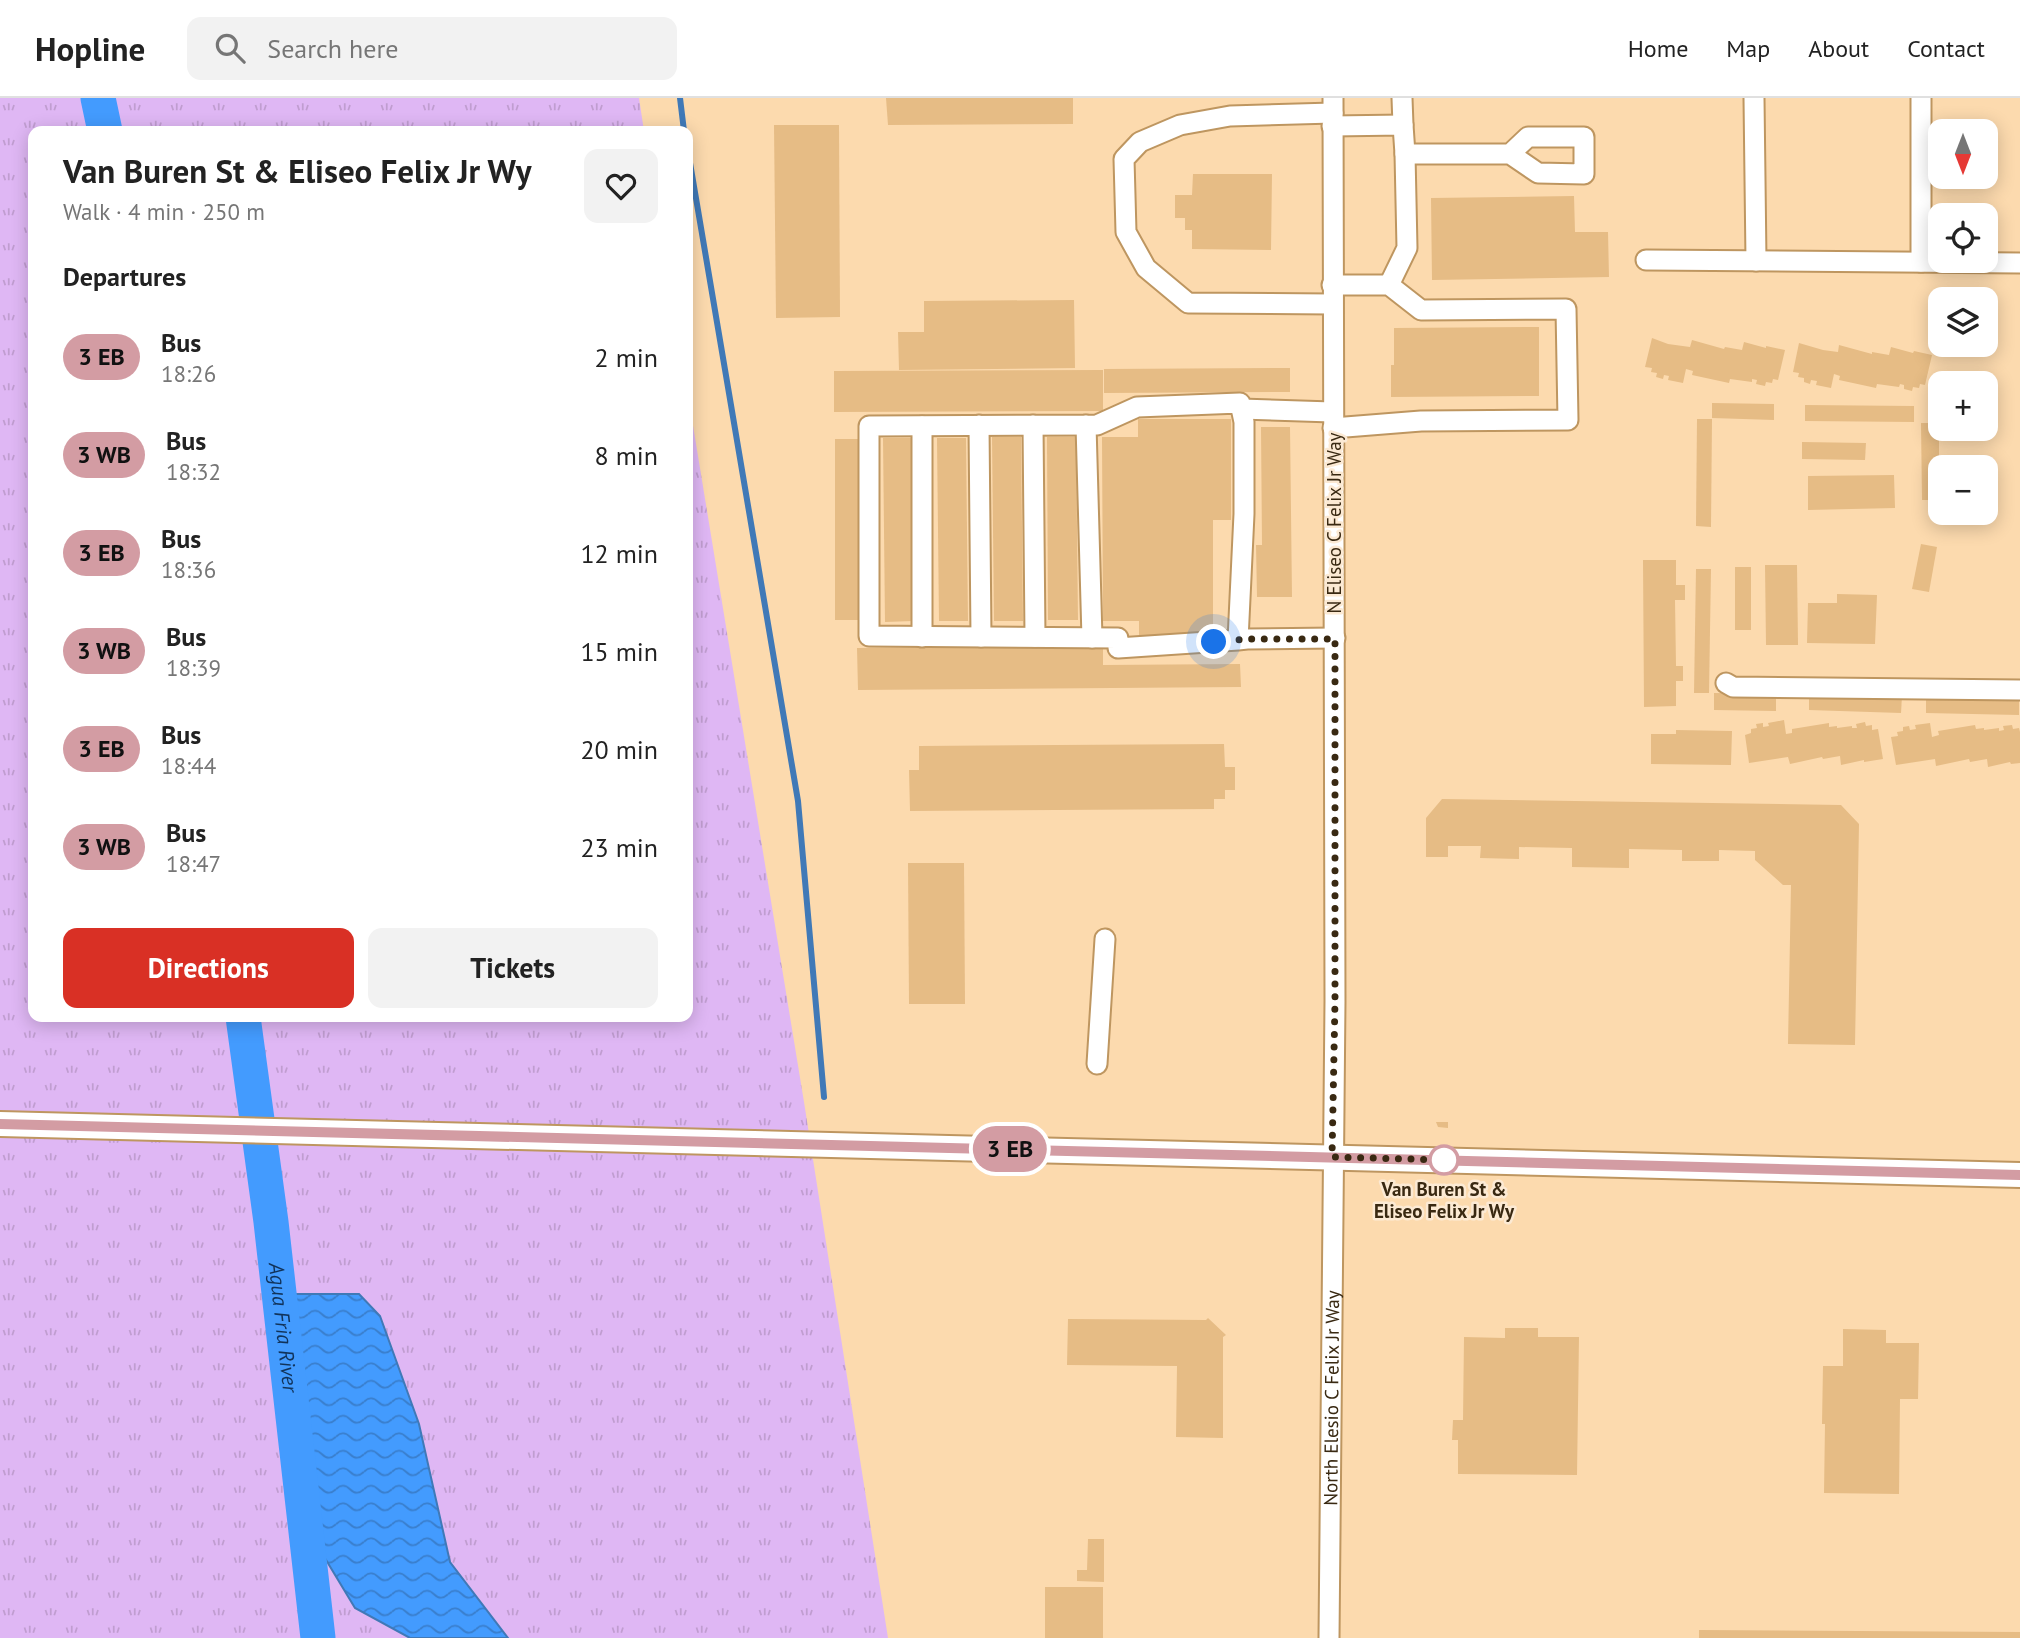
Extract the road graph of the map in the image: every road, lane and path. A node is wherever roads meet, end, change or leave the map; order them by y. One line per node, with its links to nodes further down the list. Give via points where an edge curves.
1 (1402, 98): 5 (street)
2 (1754, 98): 9 (street)
3 (1921, 98): 10 (street)
4 (1332, 112): 5 (street); 13 (street, N Eliseo C Felix Jr Way); 13 (street, via 1230,116 1180,125 1140,142 1124,159 1126,232 1146,268 1188,303)
5 (1403, 125): 6 (street)
6 (1405, 154): 7 (street); 12 (street, via 1407,248)
7 (1510, 154): 7 (street, via 1528,137 1584,137 1584,174 1538,173)
8 (1646, 260): 9 (street)
9 (1756, 261): 10 (street)
10 (1921, 262): 11 (street)
11 (2020, 263)
12 (1389, 285): 13 (street); 15 (street, via 1421,310 1566,309 1567,419)
13 (1332, 294): 15 (street, N Eliseo C Felix Jr Way)
14 (1241, 409): 15 (street); 18 (street, via 1240,403 1137,407 1097,425); 25 (street, via 1244,514)
15 (1333, 420): 24 (street, N Eliseo C Felix Jr Way)
16 (979, 425): 17 (street); 19 (street); 21 (street)
17 (1033, 425): 18 (street); 22 (street)
18 (1086, 425): 23 (street)
19 (922, 426): 20 (street); 20 (street, via 869,426 869,636)
20 (922, 636): 21 (street)
21 (981, 637): 22 (street)
22 (1035, 637): 23 (street)
23 (1092, 638): 25 (street, via 1118,638 1118,648)
24 (1335, 639): 25 (street); 31 (street, N Eliseo C Felix Jr Way)
25 (1238, 640)
26 (1726, 682): 27 (street, via 1733,687)
27 (2020, 690)
28 (1105, 939): 29 (street)
29 (1097, 1063)
30 (0, 1124): 31 (main road)
31 (1332, 1157): 32 (main road); 33 (street, North Elesio C Felix Jr Way)
32 (2020, 1175)
33 (1329, 1638)

